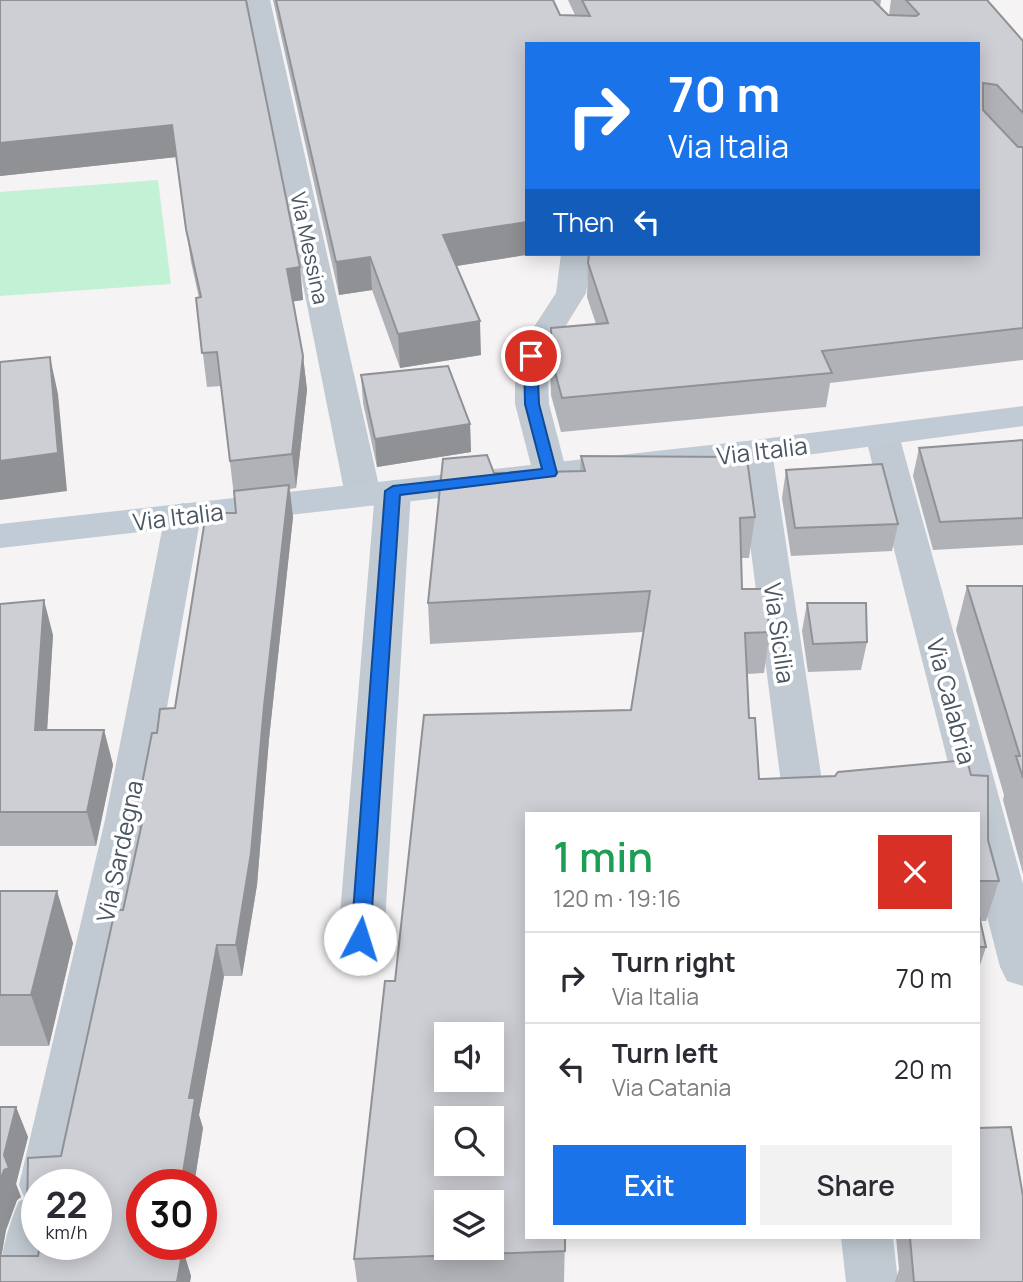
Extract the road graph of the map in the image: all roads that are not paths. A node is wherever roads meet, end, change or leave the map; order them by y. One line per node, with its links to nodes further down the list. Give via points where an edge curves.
1 (258, 0): 7 (street, Via Messina)
2 (576, 256): 6 (street, via 571,293 531,356 532,404)
3 (1023, 416): 4 (main road, Via Italia)
4 (882, 435): 5 (main road, Via Italia); 12 (street, Via Calabria)
5 (755, 451): 6 (main road, Via Italia); 10 (street, Via Sicilia)
6 (550, 473): 7 (main road, Via Italia)
7 (378, 493): 8 (main road, Via Italia); 11 (street, Via Messina)
8 (183, 515): 9 (main road, Via Italia); 13 (street, Via Sardegna, via 126,820)
9 (0, 536)
10 (806, 812)
11 (360, 939)
12 (1023, 967)
13 (48, 1169)
14 (867, 1239): 17 (street)
15 (27, 1260): 16 (street)
16 (22, 1282)
17 (872, 1282)

